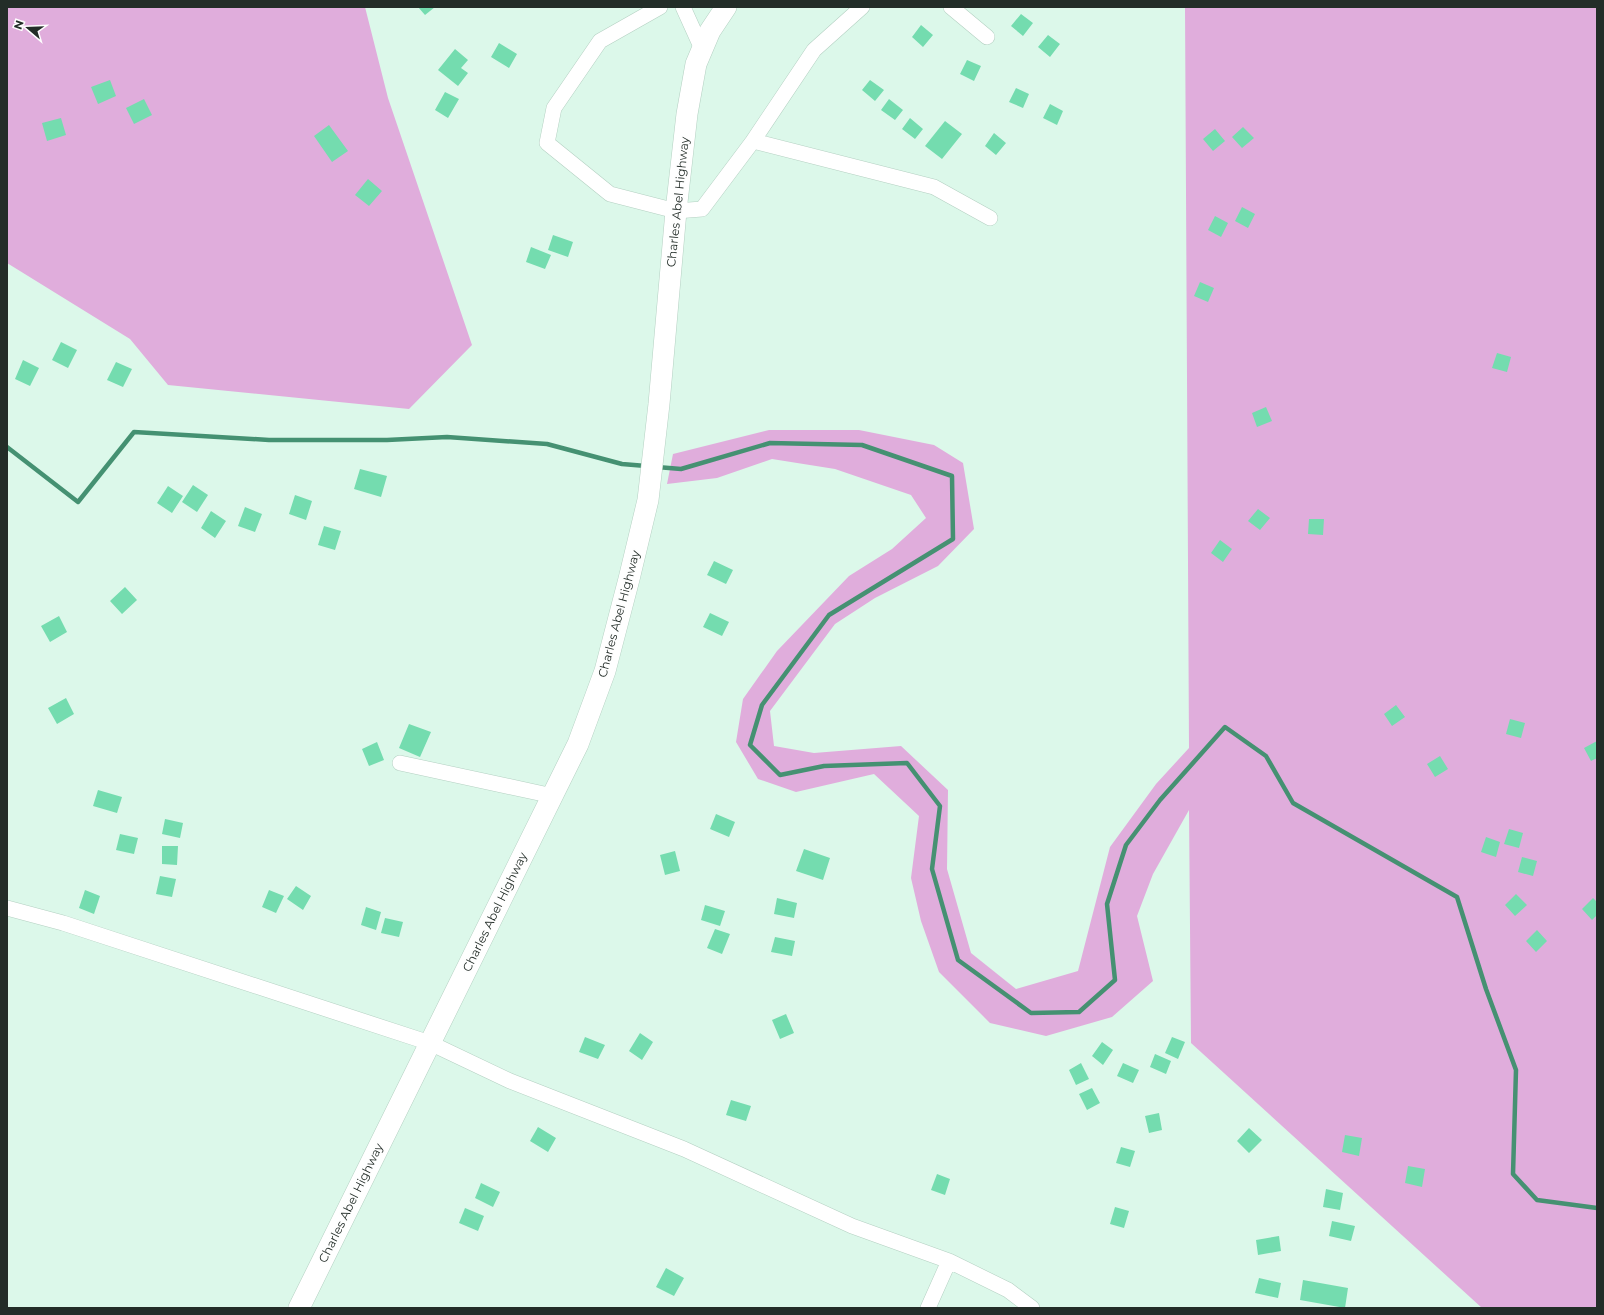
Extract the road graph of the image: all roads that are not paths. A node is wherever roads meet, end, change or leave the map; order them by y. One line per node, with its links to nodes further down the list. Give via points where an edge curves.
1 (660, 7): 9 (street, via 600,41 554,108 547,143 610,194)
2 (683, 7): 7 (street)
3 (726, 7): 7 (main road, Charles Abel Highway)
4 (862, 7): 8 (street, via 814,50)
5 (951, 7): 6 (street)
6 (987, 37)
7 (702, 49): 9 (main road, Charles Abel Highway, via 696,64 687,114)
8 (753, 141): 9 (street, via 702,209); 10 (street, via 934,187)
9 (676, 211): 12 (main road, Charles Abel Highway, via 648,500 605,671 578,744)
10 (990, 218)
11 (400, 763): 12 (street)
12 (553, 796): 14 (main road, Charles Abel Highway)
13 (7, 908): 14 (street, via 63,923)
14 (430, 1043): 15 (street, via 510,1081 684,1149 852,1226); 16 (main road, Charles Abel Highway)
15 (949, 1261): 17 (street); 18 (street, via 1008,1290)
16 (299, 1308)
17 (928, 1308)
18 (1032, 1308)

